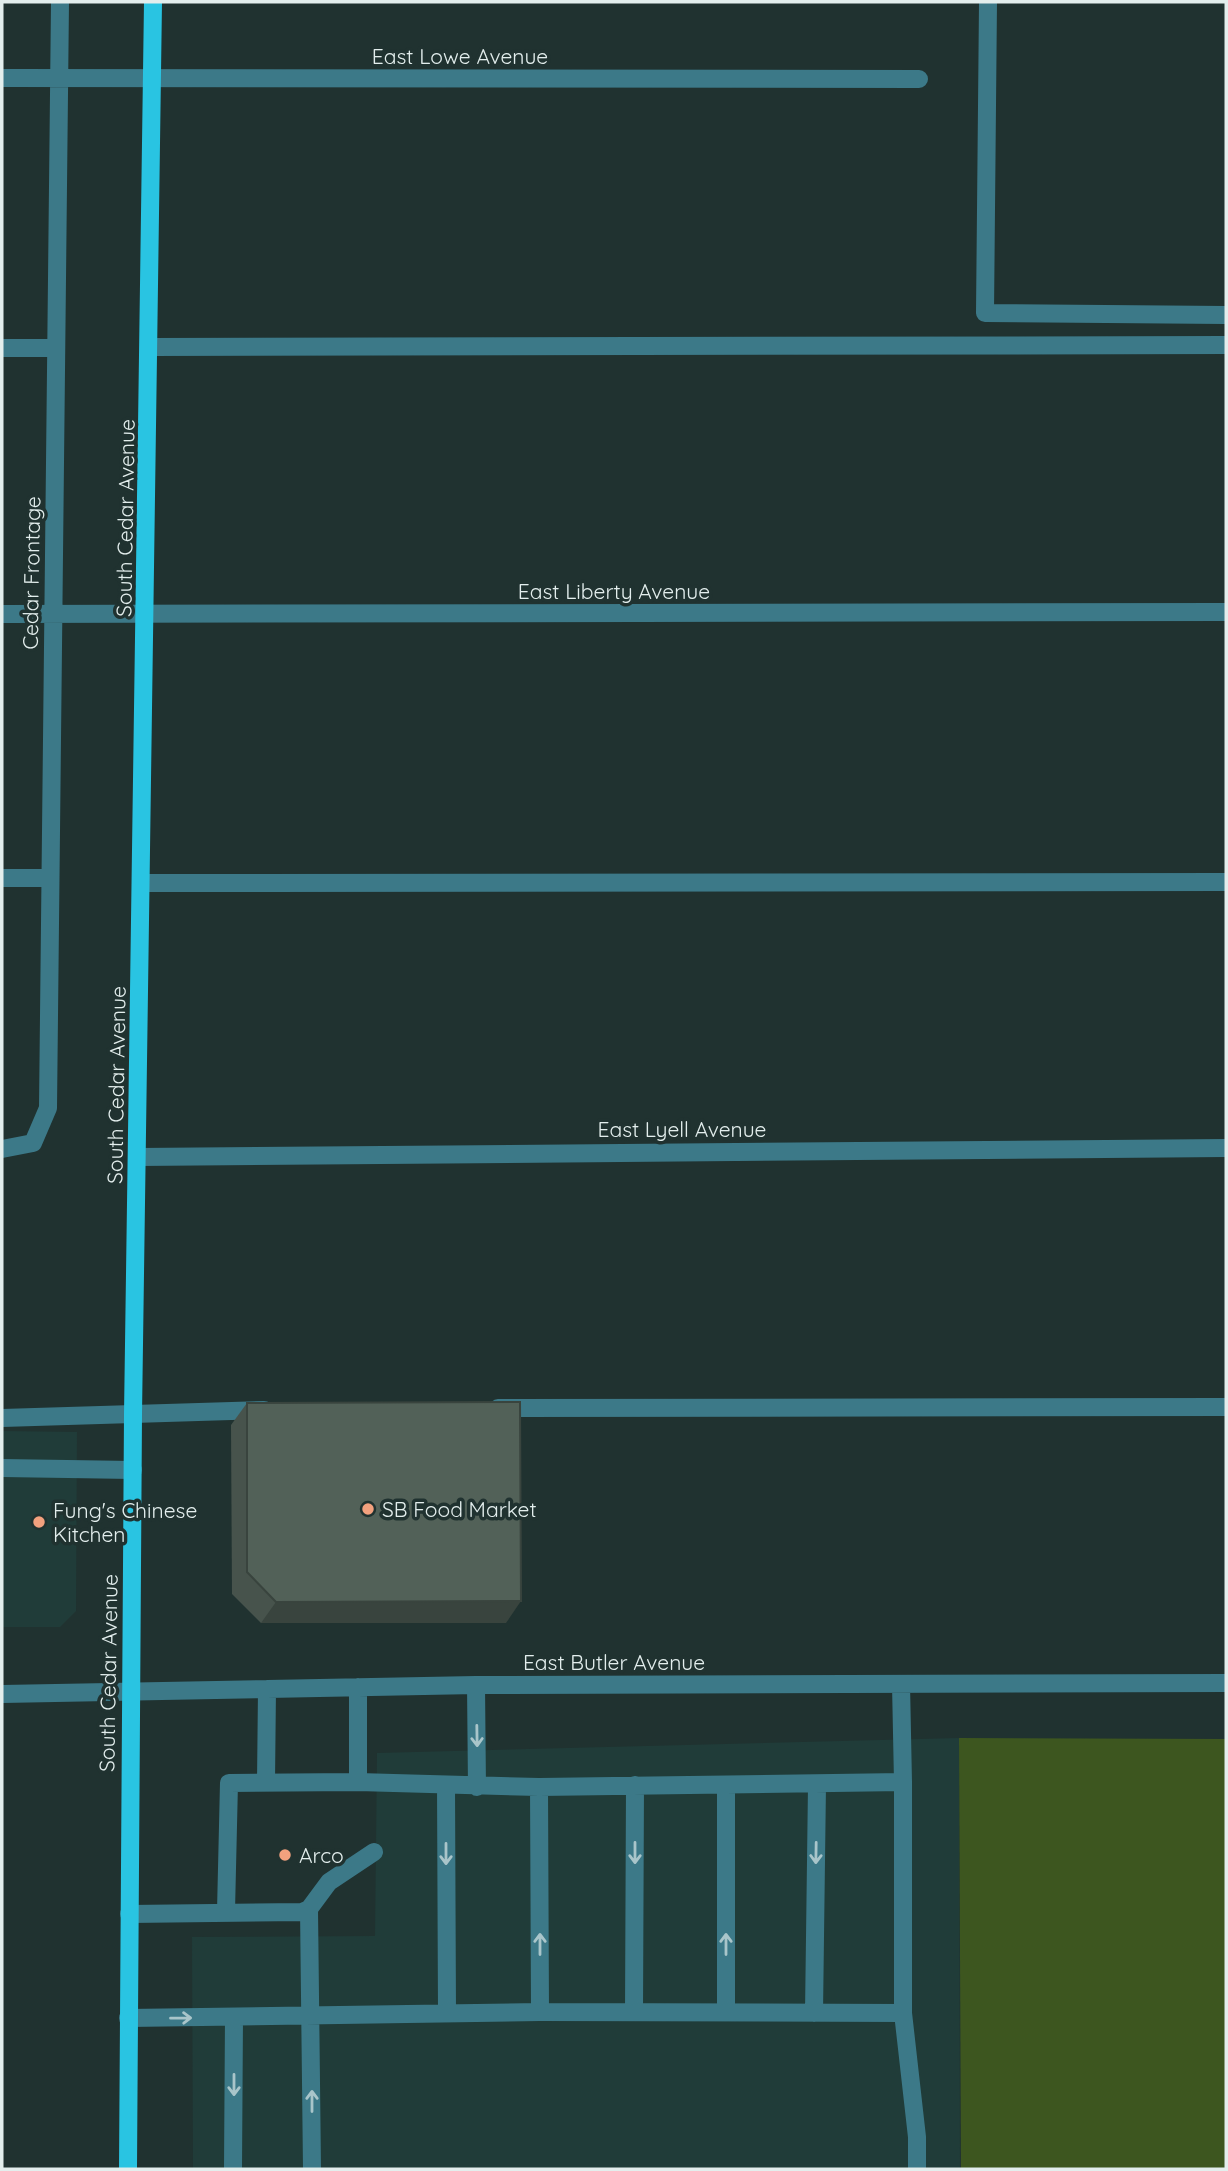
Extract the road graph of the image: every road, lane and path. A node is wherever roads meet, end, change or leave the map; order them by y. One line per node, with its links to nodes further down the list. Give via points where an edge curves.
1 (60, 2): 4 (street, Cedar Frontage)
2 (153, 2): 6 (main road, South Cedar Avenue)
3 (988, 2): 8 (street, via 985,313)
4 (59, 77): 5 (street, East Lowe Avenue); 6 (street, East Lowe Avenue); 12 (street, Cedar Frontage)
5 (2, 78)
6 (152, 79): 7 (street, East Lowe Avenue); 10 (main road, South Cedar Avenue)
7 (919, 79)
8 (1226, 315)
9 (1226, 345): 10 (street)
10 (149, 347): 16 (main road, South Cedar Avenue)
11 (2, 348): 12 (street)
12 (56, 348): 15 (street, Cedar Frontage)
13 (1226, 612): 16 (street, East Liberty Avenue)
14 (2, 614): 15 (street, East Liberty Avenue)
15 (53, 614): 16 (street, East Liberty Avenue); 18 (street, Cedar Frontage)
16 (146, 614): 20 (main road, South Cedar Avenue)
17 (2, 878): 18 (street)
18 (50, 878): 22 (street, Cedar Frontage, via 48,1108 33,1143)
19 (1226, 882): 20 (street)
20 (142, 884): 23 (main road, South Cedar Avenue)
21 (1226, 1148): 23 (street, East Lyell Avenue)
22 (2, 1149)
23 (138, 1157): 27 (main road, South Cedar Avenue)
24 (1226, 1407): 25 (street)
25 (474, 1409)
26 (281, 1410): 27 (street)
27 (133, 1415): 28 (street); 30 (main road, South Cedar Avenue)
28 (2, 1418)
29 (2, 1468): 30 (street)
30 (133, 1470): 36 (main road, South Cedar Avenue)
31 (1226, 1683): 32 (street, East Butler Avenue)
32 (901, 1684): 33 (street, East Butler Avenue); 40 (street)
33 (476, 1685): 34 (street, East Butler Avenue); 45 (street, one-way to 45)
34 (359, 1687): 35 (street, East Butler Avenue); 38 (street)
35 (267, 1689): 36 (street, East Butler Avenue); 39 (street)
36 (130, 1693): 37 (street, East Butler Avenue); 50 (main road, South Cedar Avenue)
37 (2, 1694)
38 (359, 1782): 39 (street); 44 (street)
39 (266, 1783): 49 (street, via 229,1783)
40 (903, 1783): 43 (street); 55 (street)
41 (635, 1785): 42 (street); 46 (street); 52 (street, one-way to 52)
42 (726, 1785): 43 (street); 53 (street, one-way to 42)
43 (817, 1785): 54 (street, one-way to 54)
44 (446, 1786): 45 (street); 56 (street, one-way to 56)
45 (477, 1787): 46 (street)
46 (539, 1787): 51 (street, one-way to 46)
47 (374, 1852): 48 (street, via 328,1882)
48 (309, 1909): 49 (street, via 294,1914); 57 (street)
49 (226, 1911): 50 (street)
50 (129, 1914): 59 (main road, South Cedar Avenue)
51 (540, 2012): 52 (street); 56 (street)
52 (634, 2012): 53 (street)
53 (726, 2012): 54 (street)
54 (814, 2012): 55 (street)
55 (903, 2012): 63 (street)
56 (447, 2013): 57 (street)
57 (311, 2015): 58 (street); 62 (street, one-way to 57)
58 (234, 2017): 59 (street, one-way to 58); 61 (street, one-way to 61)
59 (128, 2018): 60 (main road, South Cedar Avenue)
60 (128, 2169)
61 (233, 2169)
62 (312, 2169)
63 (917, 2169)

